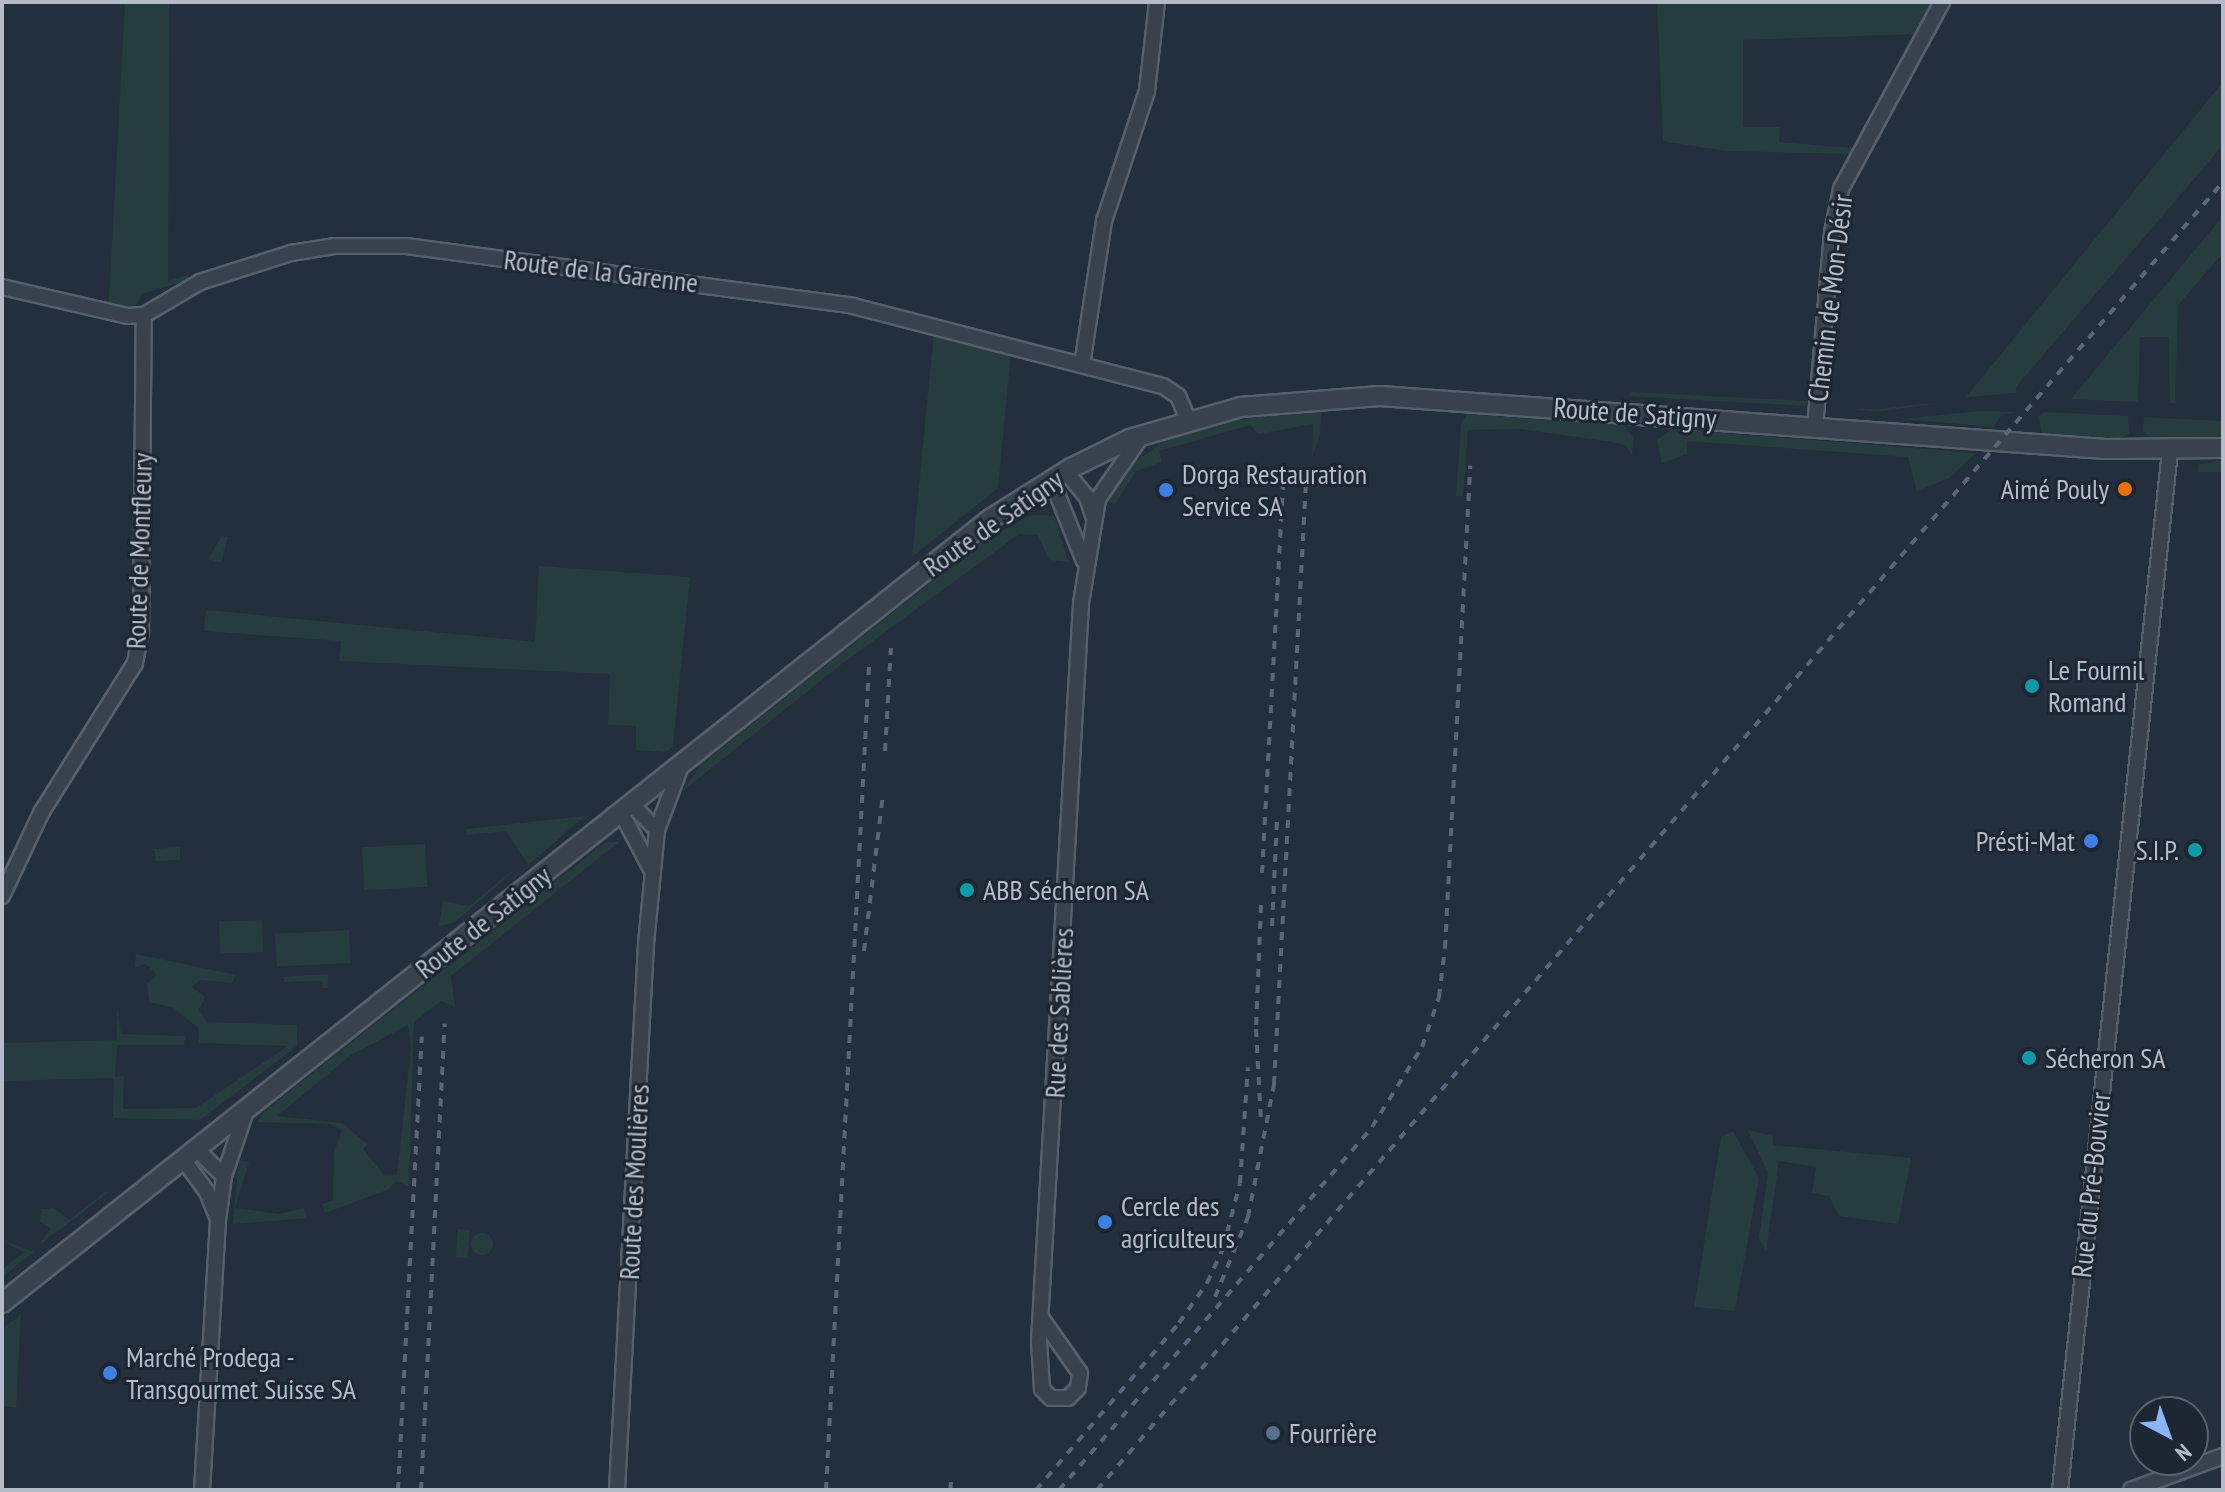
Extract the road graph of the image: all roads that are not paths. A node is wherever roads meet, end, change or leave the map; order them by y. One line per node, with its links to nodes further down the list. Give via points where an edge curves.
1 (1157, 2): 5 (street, via 1147,91 1104,221)
2 (1942, 2): 7 (street, Chemin de Mon-Désir, via 1841,189 1830,246)
3 (2, 287): 4 (street, via 128,316)
4 (144, 315): 5 (street, Route de la Garenne, via 241,266 314,248 378,244 833,302); 18 (street, Route de Montfleury, via 136,657 116,700 41,813)
5 (1082, 365): 6 (street, Route de la Garenne, via 1163,386 1178,396)
6 (1188, 419): 7 (street, Route de Satigny, via 1268,402 1380,396); 8 (street, Route de Satigny)
7 (1815, 427): 10 (street, Route de Satigny)
8 (1142, 435): 11 (street, Route de Satigny); 12 (street, Rue des Sablières, via 1115,468)
9 (2223, 448): 10 (street, Route de Satigny)
10 (2170, 451): 28 (street, Rue du Pré-Bouvier)
11 (1058, 475): 12 (street, via 1087,497); 13 (street, Rue des Sablières); 14 (street, Route de Satigny, via 990,519)
12 (1093, 515): 13 (street, Rue des Sablières)
13 (1085, 564): 24 (street, Rue des Sablières)
14 (683, 762): 15 (street, Route de Satigny); 16 (street)
15 (626, 808): 16 (street); 17 (street); 19 (street, Route de Satigny)
16 (657, 830): 17 (street, Route des Moulières)
17 (653, 873): 27 (street, Route des Moulières)
18 (2, 896)
19 (248, 1108): 20 (street, Route de Satigny); 21 (street)
20 (189, 1154): 21 (street); 22 (street); 23 (street, Route de Satigny)
21 (224, 1176): 22 (street)
22 (218, 1220): 26 (street)
23 (2, 1303)
24 (1042, 1319): 24 (street, Rue des Sablières, via 1040,1384 1051,1398 1068,1398 1078,1388 1080,1373)
25 (2223, 1456): 29 (street)
26 (202, 1490)
27 (617, 1490)
28 (2060, 1490)
29 (2131, 1490)

